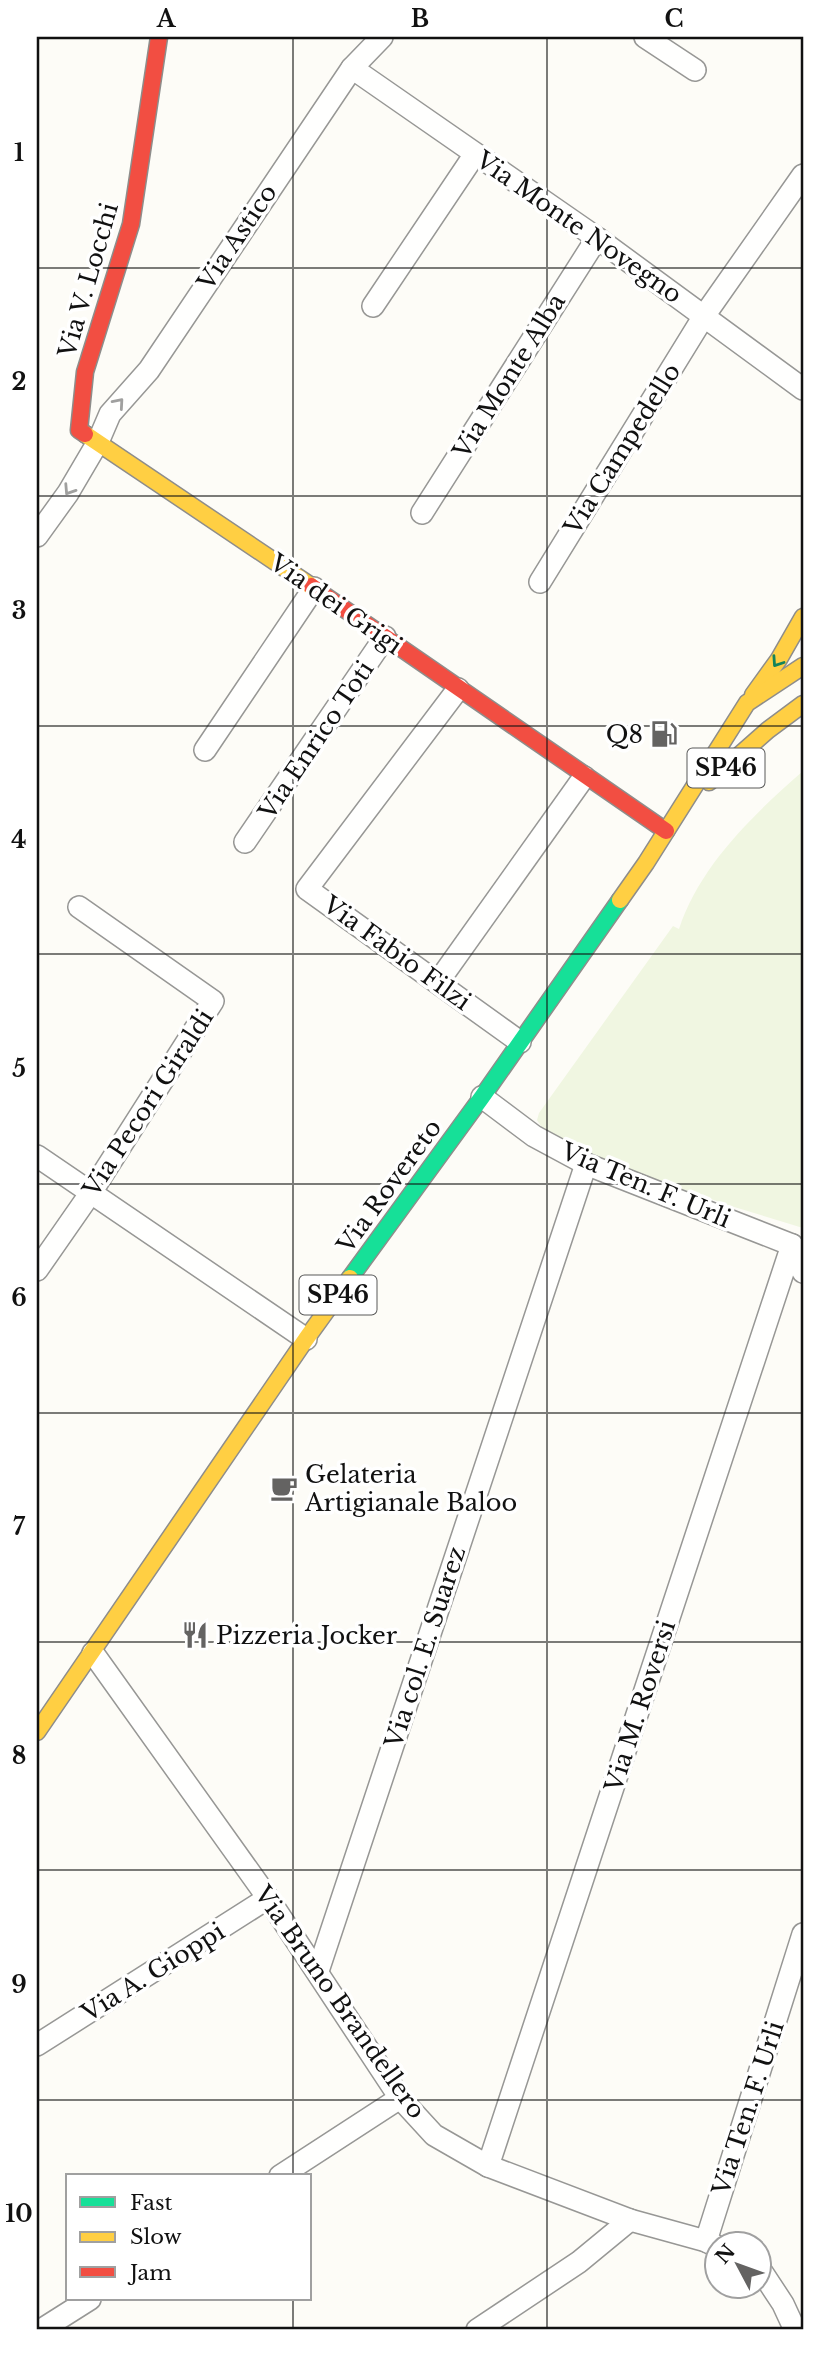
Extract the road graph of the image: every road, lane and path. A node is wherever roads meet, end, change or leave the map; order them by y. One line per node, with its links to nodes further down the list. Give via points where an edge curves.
1 (159, 37): 12 (main road, Via V. Locchi, via 131,224 85,372 79,430)
2 (382, 37): 4 (street, Via Astico)
3 (645, 37): 5 (street)
4 (352, 68): 6 (street, Via Monte Novegno); 12 (street, Via Astico, one-way to 4, via 110,414 149,370)
5 (695, 70)
6 (475, 154): 8 (street, Via Monte Novegno); 9 (street)
7 (803, 176): 10 (street, Via Campedello)
8 (597, 239): 10 (street, Via Monte Novegno); 13 (street, Via Monte Alba)
9 (373, 306)
10 (704, 316): 11 (street, Via Monte Novegno); 15 (street, Via Campedello)
11 (803, 389)
12 (98, 442): 14 (street, one-way to 14); 16 (main road, Via dei Grigi)
13 (422, 513)
14 (37, 536)
15 (540, 582)
16 (314, 587): 18 (main road, Via dei Grigi); 24 (street)
17 (803, 617): 21 (main road, one-way to 21)
18 (385, 637): 20 (main road, Via dei Grigi); 28 (street, Via Enrico Toti)
19 (802, 663): 21 (main road); 23 (main road, Via Rovereto, via 796,696)
20 (458, 689): 25 (main road, Via dei Grigi); 30 (street, Via Fabio Filzi, via 307,889)
21 (747, 703): 26 (main road, Via Rovereto / SP46)
22 (803, 704): 23 (main road, SP46)
23 (768, 730): 26 (main road, Via Rovereto / SP46)
24 (205, 750)
25 (584, 777): 27 (main road, Via dei Grigi); 30 (street)
26 (683, 805): 27 (main road, Via Rovereto / SP46)
27 (666, 831): 31 (main road, Via Rovereto / SP46)
28 (246, 842)
29 (79, 906): 35 (street, Via Pecori Giraldi, via 213,1001)
30 (438, 982): 31 (street, Via Fabio Filzi)
31 (520, 1042): 32 (main road, Via Rovereto / SP46)
32 (482, 1097): 34 (street, Via Ten. F. Urli, via 534,1136); 39 (main road, Via Rovereto / SP46)
33 (37, 1156): 35 (street)
34 (586, 1164): 36 (street, Via Ten. F. Urli); 44 (street, Via col. E. Suarez)
35 (92, 1191): 37 (street, Via Pecori Giraldi); 39 (street)
36 (792, 1245): 38 (street); 47 (street, Via M. Roversi)
37 (37, 1270)
38 (803, 1272)
39 (306, 1339): 40 (main road, Via Rovereto / SP46)
40 (93, 1653): 41 (main road, Via Rovereto / SP46); 42 (street, Via Bruno Brandellero)
41 (37, 1732)
42 (268, 1898): 44 (street, Via Bruno Brandellero); 45 (street, Via A. Gioppi)
43 (803, 1934): 50 (street, Via Ten. F. Urli)
44 (318, 1971): 46 (street, Via Bruno Brandellero)
45 (37, 2045)
46 (400, 2098): 47 (street, Via Bruno Brandellero, via 434,2135); 48 (street)
47 (488, 2166): 49 (street, Via Bruno Brandellero)
48 (283, 2174)
49 (630, 2220): 51 (street, Via Bruno Brandellero); 55 (street, via 579,2262)
50 (716, 2230)
51 (704, 2242)
52 (774, 2290): 56 (street)
53 (88, 2300): 54 (street)
54 (41, 2330)
55 (477, 2330)
56 (795, 2330)

